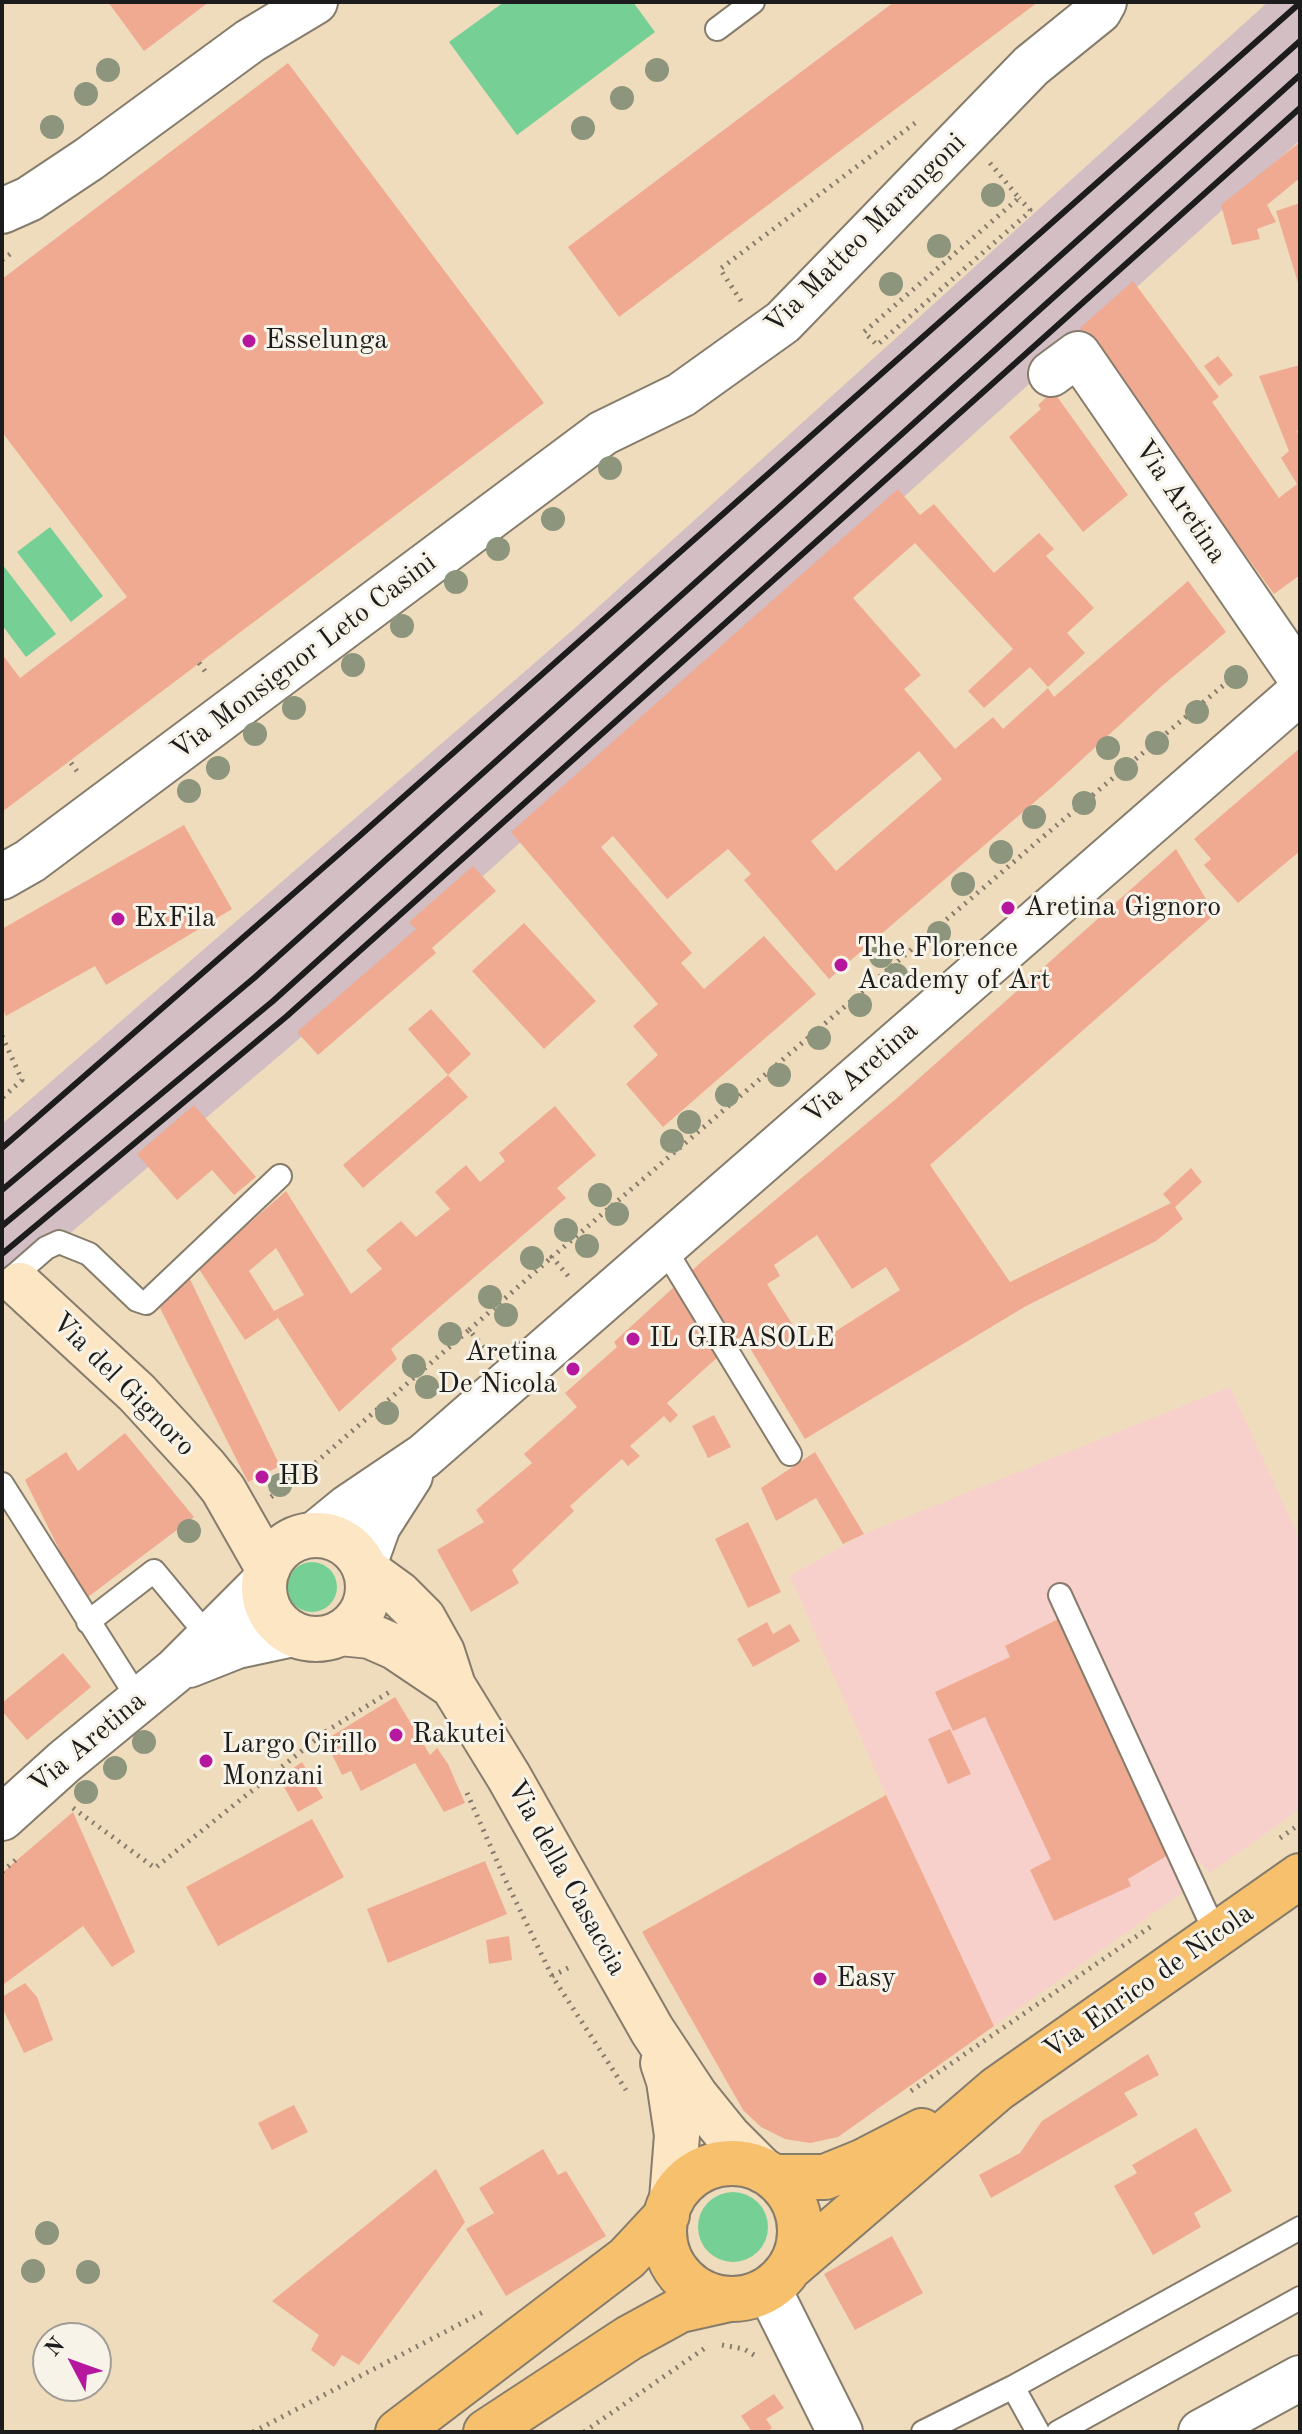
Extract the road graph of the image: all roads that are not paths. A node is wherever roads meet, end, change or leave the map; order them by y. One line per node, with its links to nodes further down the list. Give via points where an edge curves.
1 (315, 2): 5 (street, via 250,41 89,159)
2 (753, 2): 4 (lane)
3 (1104, 2): 7 (street, Via Matteo Marangoni, via 1031,66 783,322 681,395)
4 (717, 29)
5 (2, 211)
6 (1051, 374): 8 (street, Via Aretina, via 1078,354)
7 (603, 433): 10 (street, Via Monsignor Leto Casini)
8 (1300, 677)
9 (1300, 692): 12 (street, Via Aretina)
10 (2, 877)
11 (280, 1176): 13 (lane, via 146,1303 89,1254 59,1242 46,1248)
12 (663, 1246): 14 (lane); 15 (street, Via Aretina)
13 (11, 1286): 17 (main road, Via del Gignoro, via 137,1393)
14 (790, 1454)
15 (424, 1456): 18 (street, Via Aretina); 19 (street, Via Aretina, via 390,1503)
16 (2, 1484): 22 (lane)
17 (243, 1493): 18 (main road, Via del Gignoro); 20 (main road, Via del Gignoro)
18 (309, 1535): 19 (main road, via 338,1539); 20 (main road, Via Aretina, via 285,1544)
19 (365, 1568): 23 (main road, Via Aretina, via 367,1599 362,1613); 27 (main road, Via della Casaccia, via 423,1618)
20 (266, 1575): 24 (main road, via 264,1595 274,1619); 25 (street, Via Aretina)
21 (1060, 1595): 31 (lane)
22 (88, 1622): 25 (lane, via 154,1571); 28 (lane)
23 (341, 1633): 24 (main road, Via Aretina, via 326,1639); 27 (main road, Via della Casaccia, via 370,1636 395,1647)
24 (293, 1634): 26 (street, Via Aretina, via 237,1646)
25 (208, 1636): 26 (street, Via Aretina)
26 (176, 1670): 28 (street, Via Aretina)
27 (453, 1686): 32 (main road, Via della Casaccia)
28 (139, 1700): 29 (street, Via Aretina)
29 (2, 1818)
30 (1287, 1859): 31 (main road, Via Enrico de Nicola)
31 (1216, 1934): 33 (main road, Via Enrico de Nicola)
32 (652, 2030): 34 (main road, Via della Casaccia, via 695,2095); 35 (main road, Via della Casaccia, via 669,2081 677,2135)
33 (997, 2089): 34 (main road, Via Enrico de Nicola, via 825,2177); 37 (main road, Via Enrico de Nicola)
34 (768, 2174): 35 (main road, via 739,2164 715,2166 692,2176); 37 (main road, via 790,2196 799,2220 798,2245)
35 (669, 2207): 37 (main road, via 665,2240 673,2266 692,2286 703,2293); 41 (main road, via 627,2258)
36 (1300, 2228): 40 (lane)
37 (762, 2286): 42 (main road, via 680,2310); 43 (street)
38 (1300, 2298): 46 (lane)
39 (1300, 2378): 47 (street)
40 (1013, 2387): 44 (lane); 45 (lane)
41 (398, 2432)
42 (486, 2432)
43 (840, 2432)
44 (923, 2432)
45 (1038, 2432)
46 (1058, 2432)
47 (1201, 2432)

